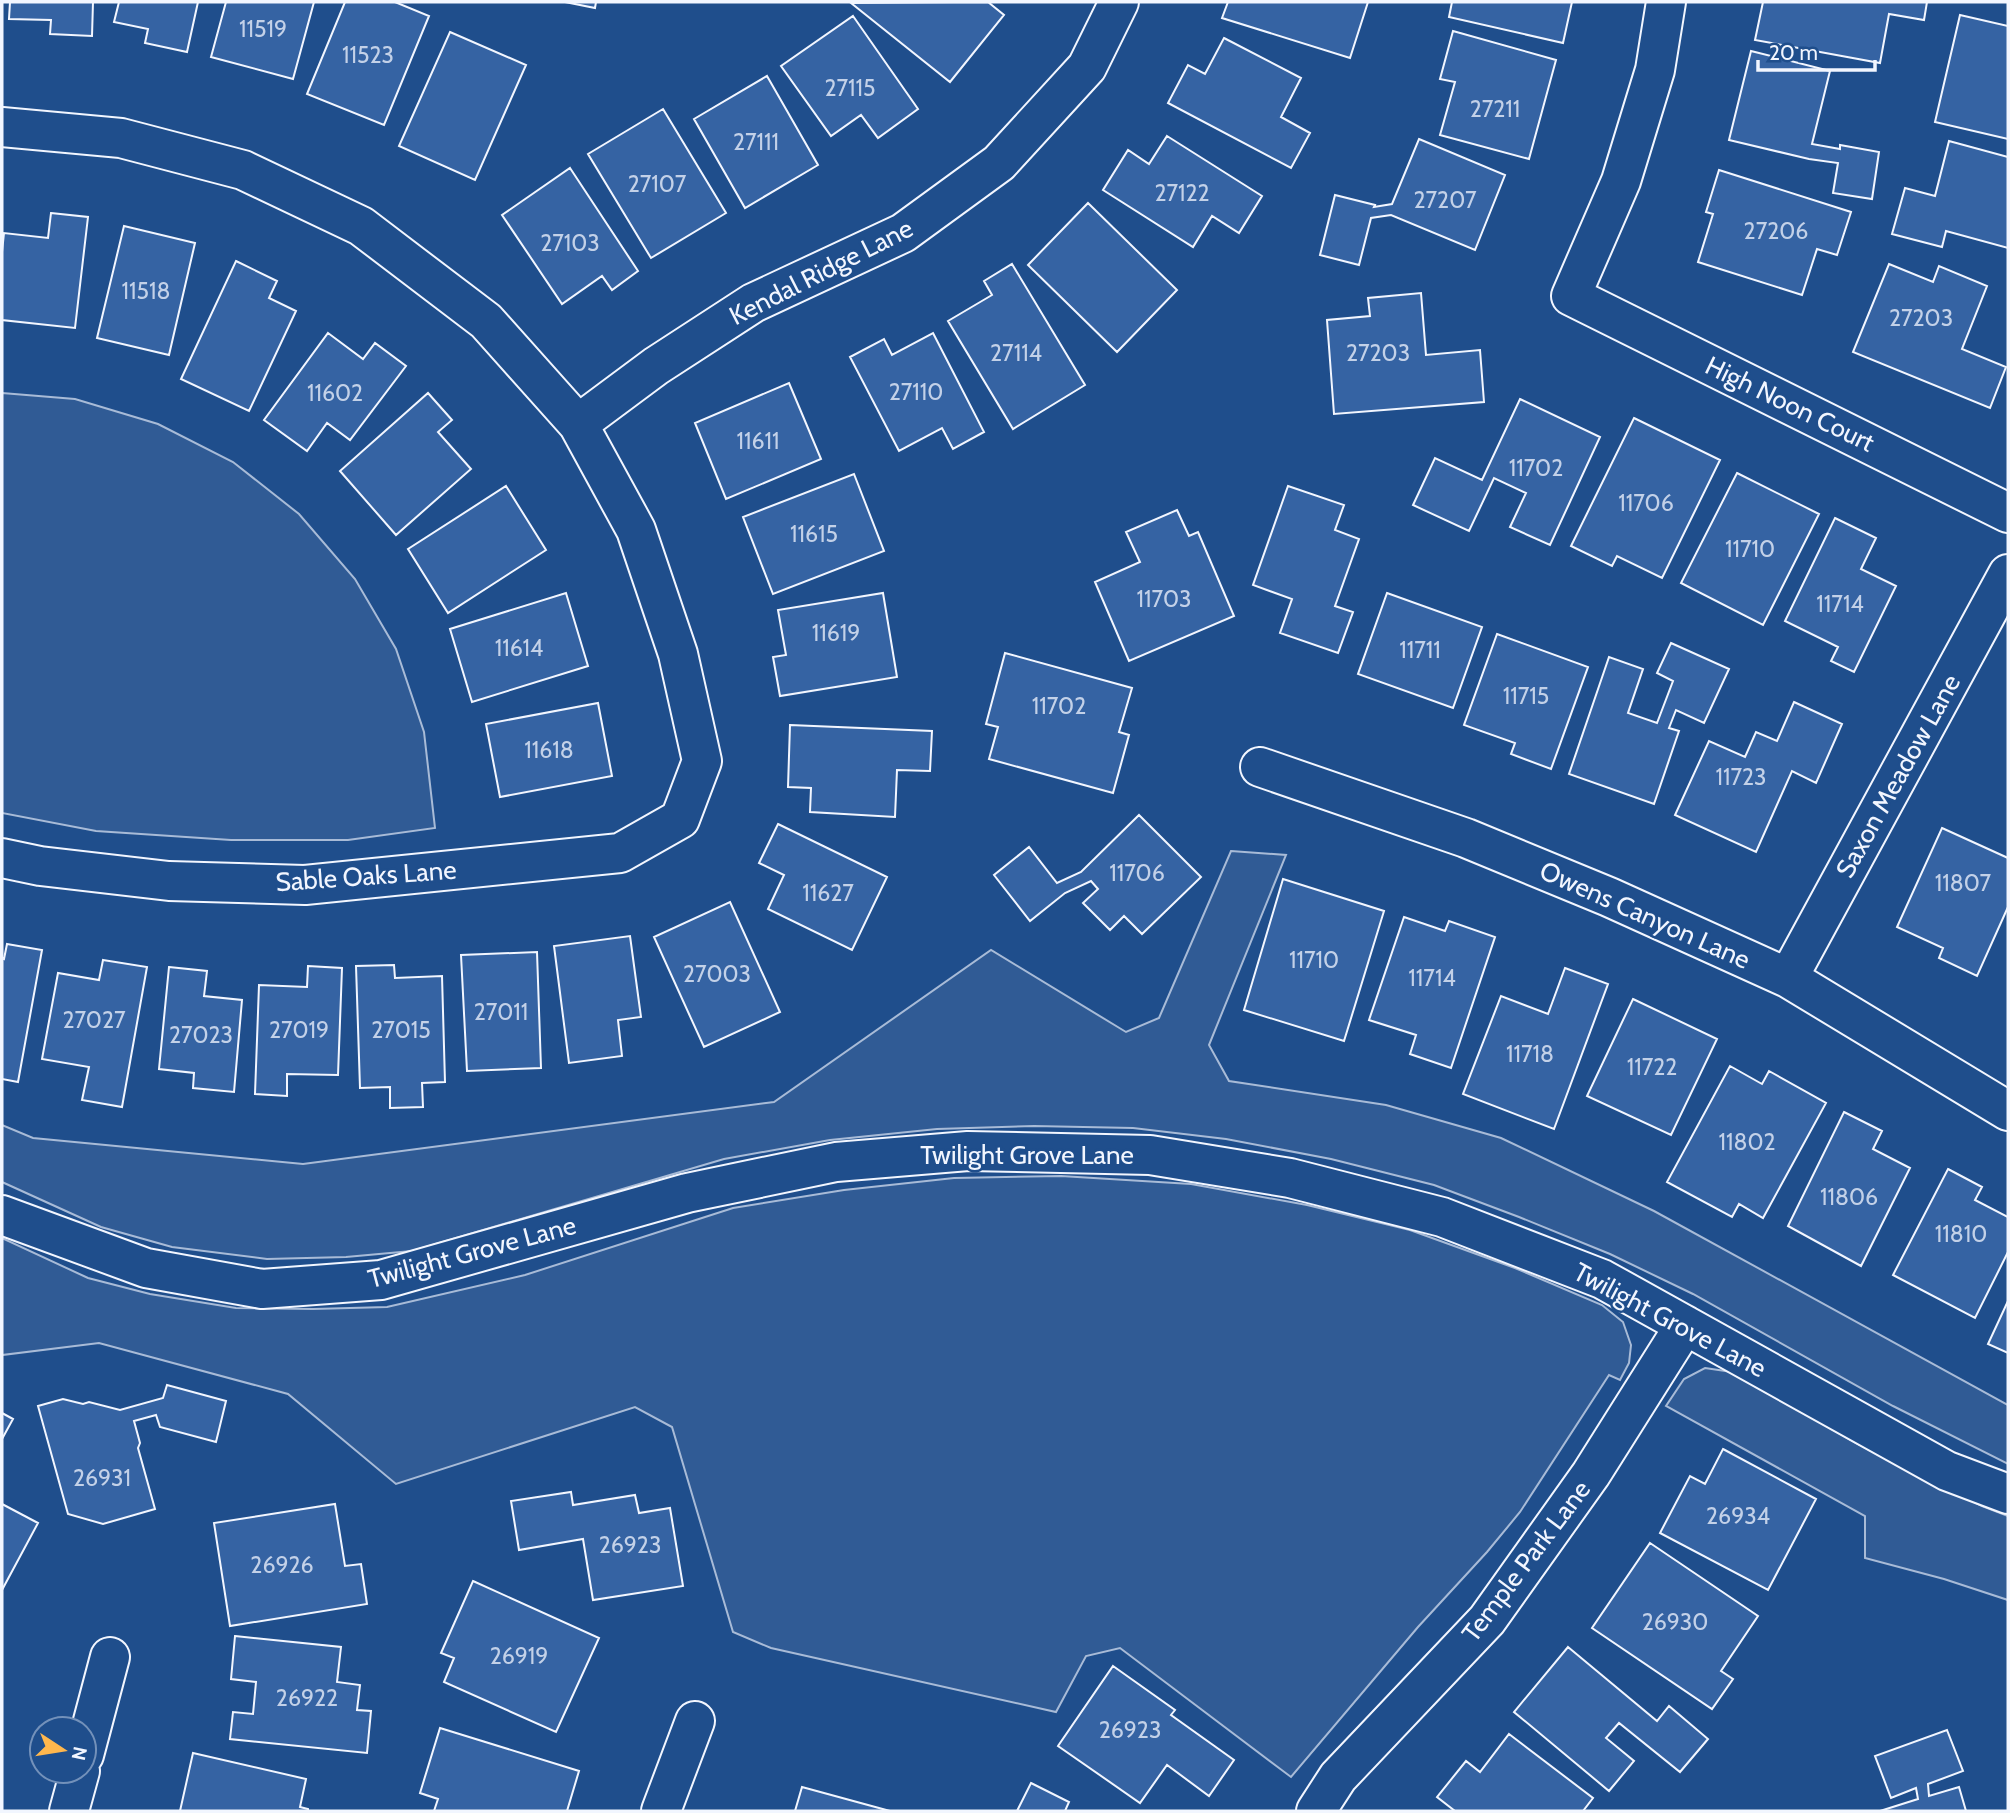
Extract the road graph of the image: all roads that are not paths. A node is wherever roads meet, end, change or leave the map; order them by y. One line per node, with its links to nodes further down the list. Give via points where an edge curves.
1 (1119, 2): 4 (street, Kendal Ridge Lane, via 1087,66 999,163 904,233 753,303)
2 (1666, 2): 5 (street, High Noon Court, via 1655,70 1621,181 1571,296)
3 (2, 127): 4 (street, via 121,138 243,170 361,226 486,321)
4 (578, 424): 8 (street, Sable Oaks Lane, via 636,530 678,654 702,761 680,819 620,853 305,885 169,881)
5 (2008, 513)
6 (2008, 574): 9 (street, Saxon Meadow Lane)
7 (1260, 767): 9 (street, Owens Canyon Lane, via 1466,838)
8 (2, 858)
9 (1787, 978): 10 (street, Owens Canyon Lane)
10 (2008, 1111)
11 (2, 1215): 12 (street, Twilight Grove Lane, via 146,1268 262,1289 381,1280 687,1193 836,1162 968,1151 1150,1155 1290,1178 1442,1217 1602,1279)
12 (1685, 1325): 13 (street, Twilight Grove Lane, via 1947,1471); 20 (street, Temple Park Lane, via 1591,1474 1487,1620 1338,1777)
13 (2008, 1494)
14 (110, 1657): 15 (street)
15 (95, 1715)
16 (695, 1721): 19 (street)
17 (76, 1785): 18 (street)
18 (69, 1811)
19 (661, 1811)
20 (1316, 1811)

